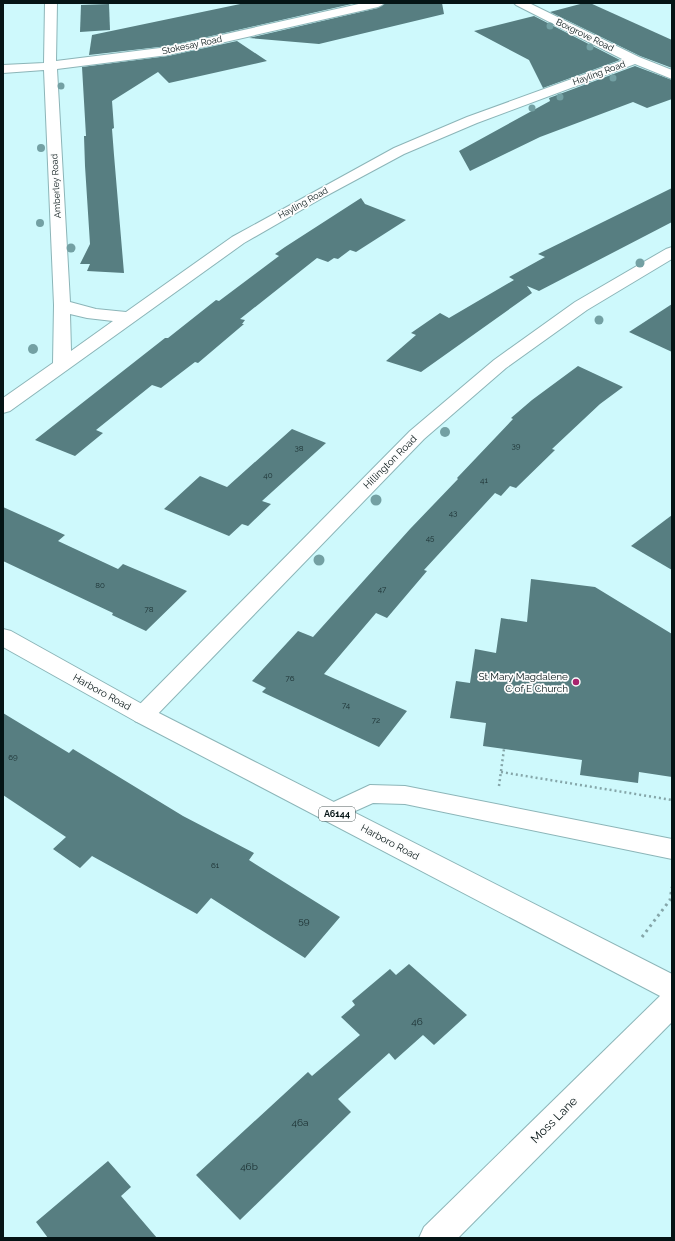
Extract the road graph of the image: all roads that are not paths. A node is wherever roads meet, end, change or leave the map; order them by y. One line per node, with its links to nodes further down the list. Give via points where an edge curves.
1 (51, 3): 5 (street, Amberley Road)
2 (378, 3): 5 (street, Stokesay Road, via 168,51)
3 (520, 3): 4 (street, Boxgrove Road)
4 (636, 60): 7 (street, Boxgrove Road); 10 (street, Hayling Road, via 472,120 399,151 238,240)
5 (50, 66): 6 (street, Stokesay Road); 9 (street, Amberley Road)
6 (3, 69)
7 (672, 75)
8 (672, 252): 14 (street, Hillington Road, via 581,306 500,364 417,435)
9 (62, 305): 10 (street, via 92,314); 11 (street, Amberley Road)
10 (132, 317): 11 (street, Hayling Road)
11 (62, 365): 12 (street, Hayling Road)
12 (3, 407)
13 (3, 637): 14 (street, Harboro Road / A6144)
14 (142, 715): 15 (street, Harboro Road / A6144)
15 (333, 812): 16 (lane, via 370,794 405,795); 17 (street, Harboro Road / A6144)
16 (672, 848)
17 (672, 988)
18 (672, 1003): 19 (street, Moss Lane)
19 (435, 1238)

